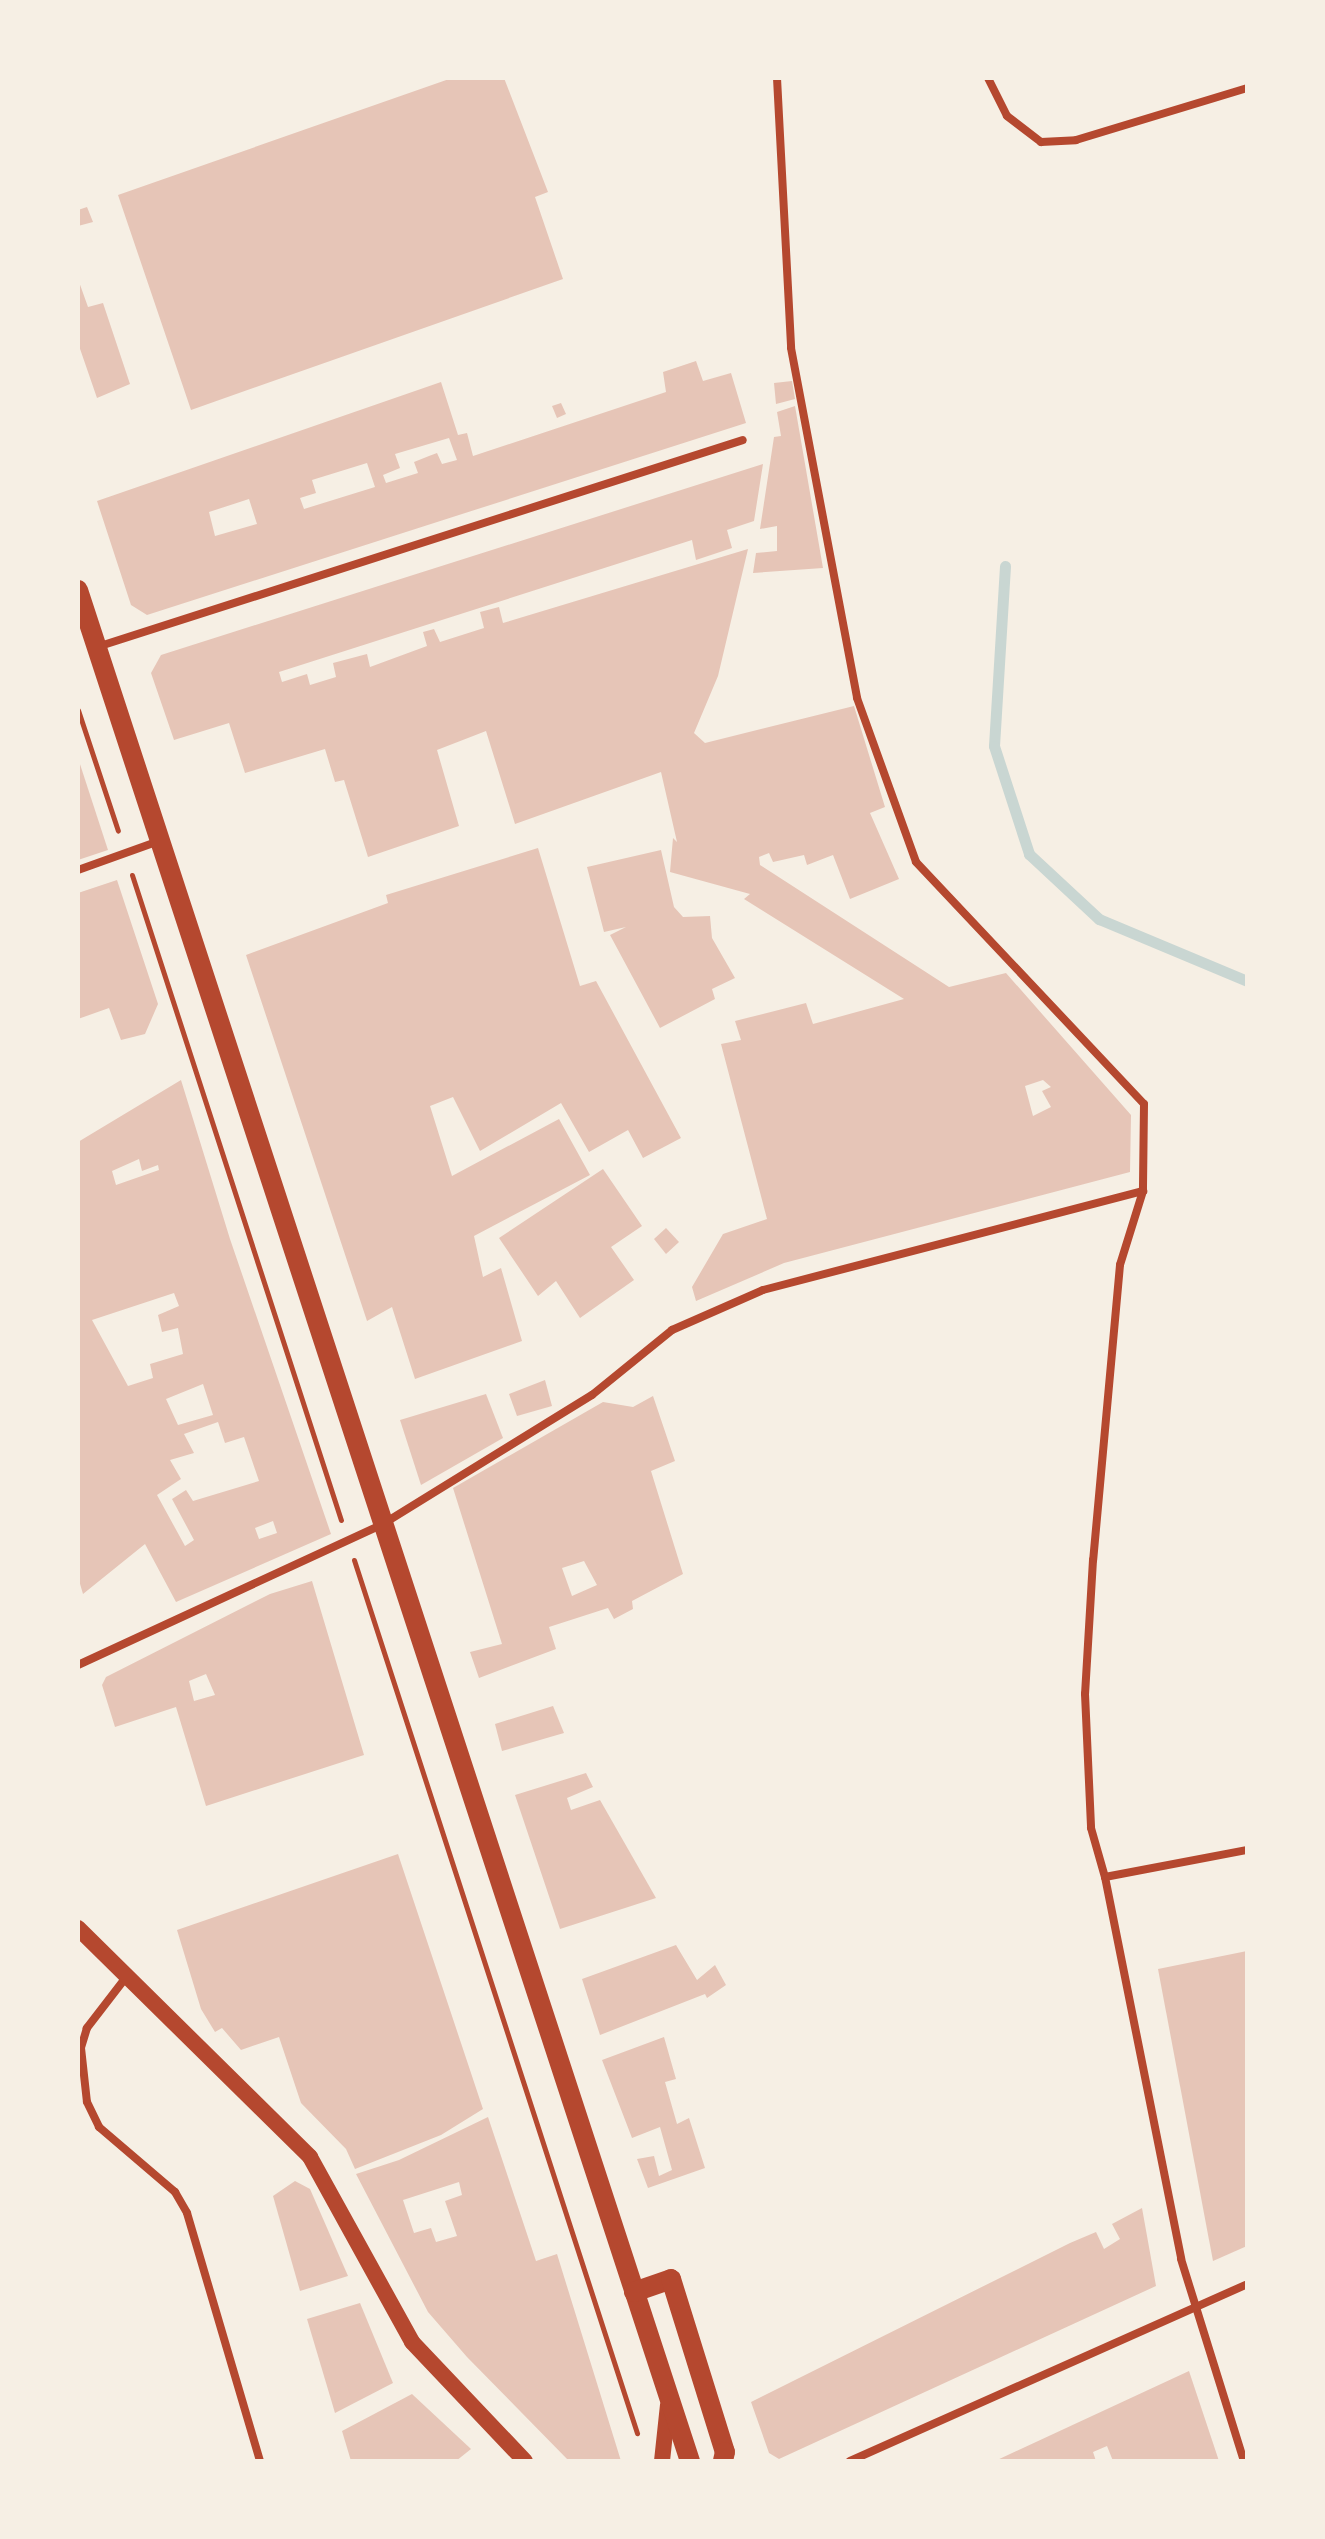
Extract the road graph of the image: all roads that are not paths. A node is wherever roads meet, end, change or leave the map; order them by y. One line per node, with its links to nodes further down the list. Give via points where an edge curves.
1 (777, 78): 9 (street, via 791,348 857,698 916,862 1144,1104)
2 (988, 78): 3 (street, via 1007,116 1041,142 1076,140)
3 (1247, 88)
4 (743, 440): 6 (street)
5 (78, 590): 6 (main road)
6 (97, 647): 7 (main road)
7 (160, 841): 8 (street); 10 (main road)
8 (78, 870)
9 (1143, 1191): 10 (street, via 763,1290 672,1330 592,1395); 13 (street, via 1120,1265 1086,1679 1091,1828)
10 (383, 1524): 11 (street); 17 (main road)
11 (78, 1665)
12 (1247, 1850): 13 (street)
13 (1105, 1877): 18 (street)
14 (78, 1928): 15 (main road)
15 (127, 1976): 21 (street, via 87,2028 81,2062 87,2102 99,2127 175,2192 187,2213); 22 (main road, via 310,2157 412,2342)
16 (1247, 2284): 18 (street)
17 (634, 2292): 19 (main road); 25 (main road, via 671,2279 725,2452)
18 (1194, 2307): 20 (street); 26 (street)
19 (668, 2395): 23 (main road); 24 (main road)
20 (1244, 2455)
21 (260, 2461)
22 (525, 2461)
23 (662, 2461)
24 (690, 2461)
25 (723, 2461)
26 (850, 2461)

